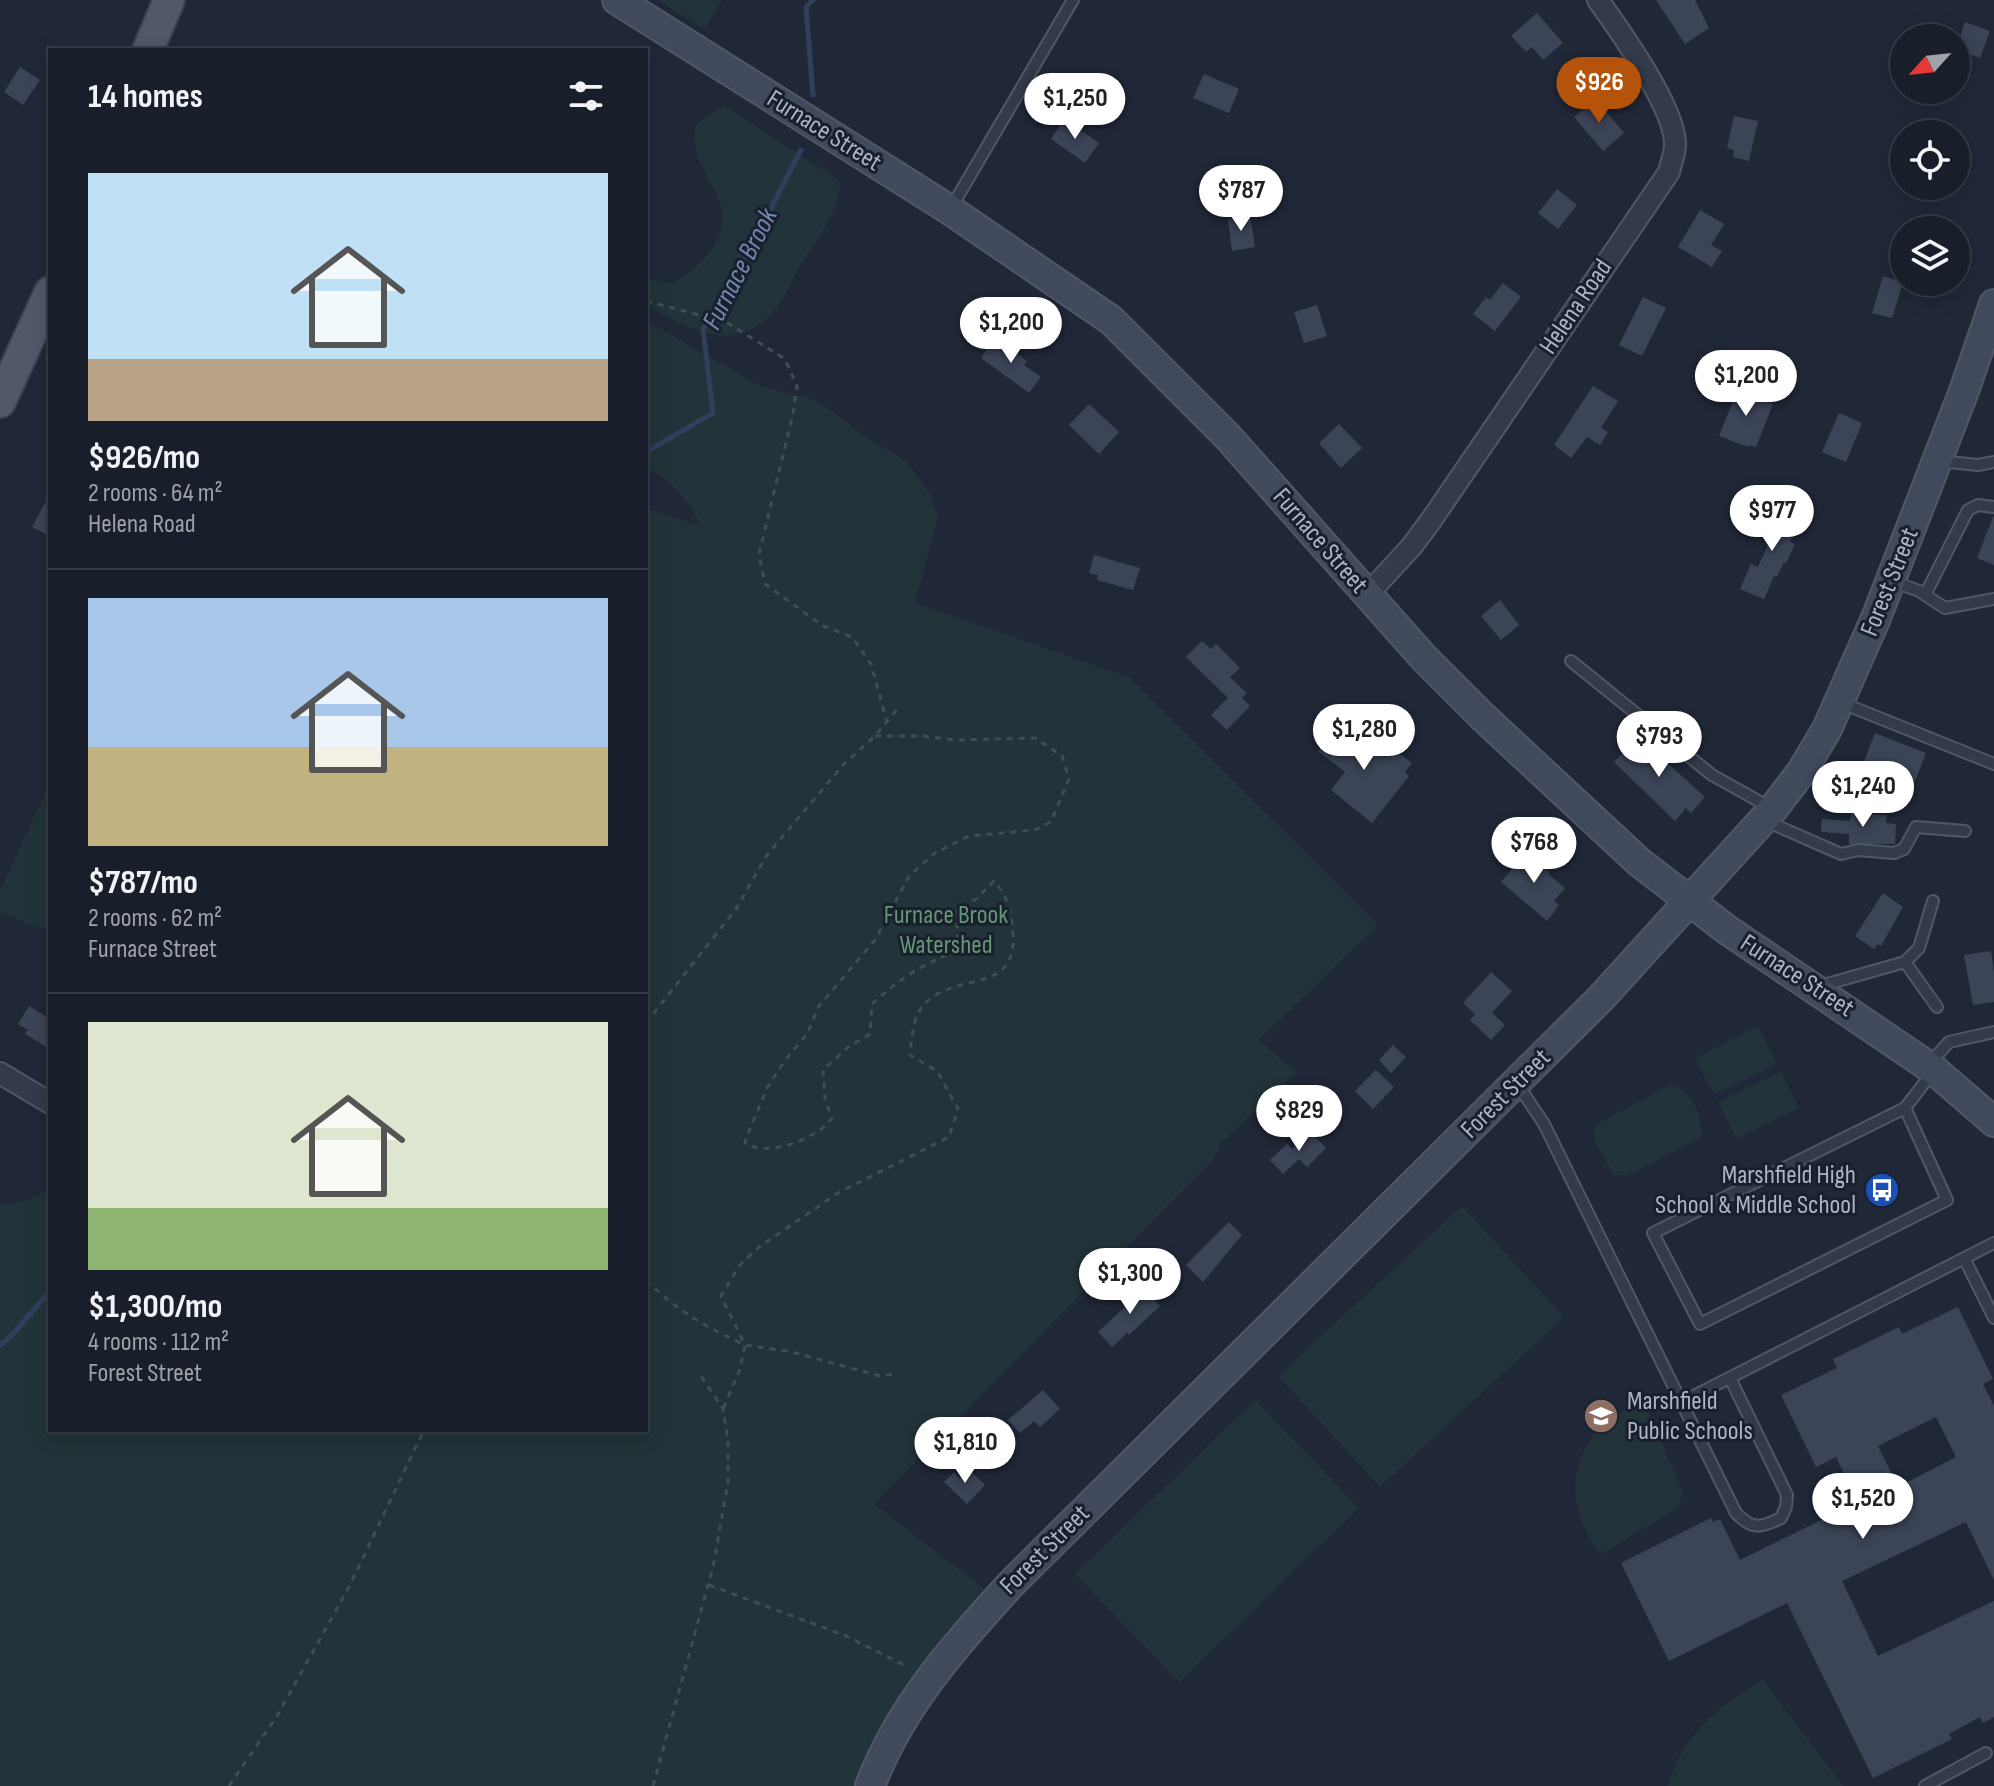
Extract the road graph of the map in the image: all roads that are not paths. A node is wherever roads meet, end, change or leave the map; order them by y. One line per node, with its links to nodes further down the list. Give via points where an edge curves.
1 (169, 0): 5 (main road)
2 (617, 0): 6 (street, Furnace Street)
3 (1073, 0): 6 (lane)
4 (1598, 0): 14 (street, Helena Road, via 1658,96 1673,131 1669,172 1432,519)
5 (149, 48)
6 (950, 210): 14 (street, Furnace Street, via 1085,300 1135,341 1244,454)
7 (48, 296): 9 (main road)
8 (1994, 304): 10 (street, Forest Street)
9 (0, 402)
10 (1937, 461): 11 (lane); 13 (street, Forest Street)
11 (1994, 462)
12 (1994, 507): 15 (lane, via 1968,510)
13 (1890, 581): 15 (lane); 18 (street, Forest Street)
14 (1367, 595): 23 (street, Furnace Street, via 1483,717)
15 (1925, 595): 16 (lane, via 1945,608)
16 (1994, 599)
17 (1571, 661): 20 (lane)
18 (1840, 703): 19 (lane); 20 (street, Forest Street, via 1808,761)
19 (1994, 764)
20 (1768, 814): 21 (lane, via 1841,854 1894,853 1904,849 1916,827); 23 (street, Forest Street)
21 (1965, 831)
22 (1933, 901): 24 (lane, via 1919,948)
23 (1690, 904): 25 (street, Furnace Street); 30 (street, Forest Street)
24 (1905, 962): 25 (lane); 26 (lane)
25 (1814, 988): 28 (street, Furnace Street)
26 (1937, 1007)
27 (1994, 1032): 28 (lane, via 1949,1042)
28 (1931, 1068): 32 (lane); 33 (street, Furnace Street)
29 (0, 1073): 31 (street)
30 (1516, 1083): 38 (lane, via 1544,1124); 40 (street, Forest Street, via 1020,1574 929,1678)
31 (48, 1102)
32 (1905, 1108): 32 (lane, via 1653,1233 1700,1324 1947,1200)
33 (1994, 1122)
34 (1994, 1243): 35 (lane)
35 (1964, 1258): 36 (lane); 37 (lane)
36 (1994, 1318)
37 (1730, 1378): 38 (lane); 38 (lane, via 1787,1495 1781,1518 1758,1526 1736,1513)
38 (1682, 1402)
39 (1986, 1753): 41 (lane)
40 (870, 1786)
41 (1925, 1786)

